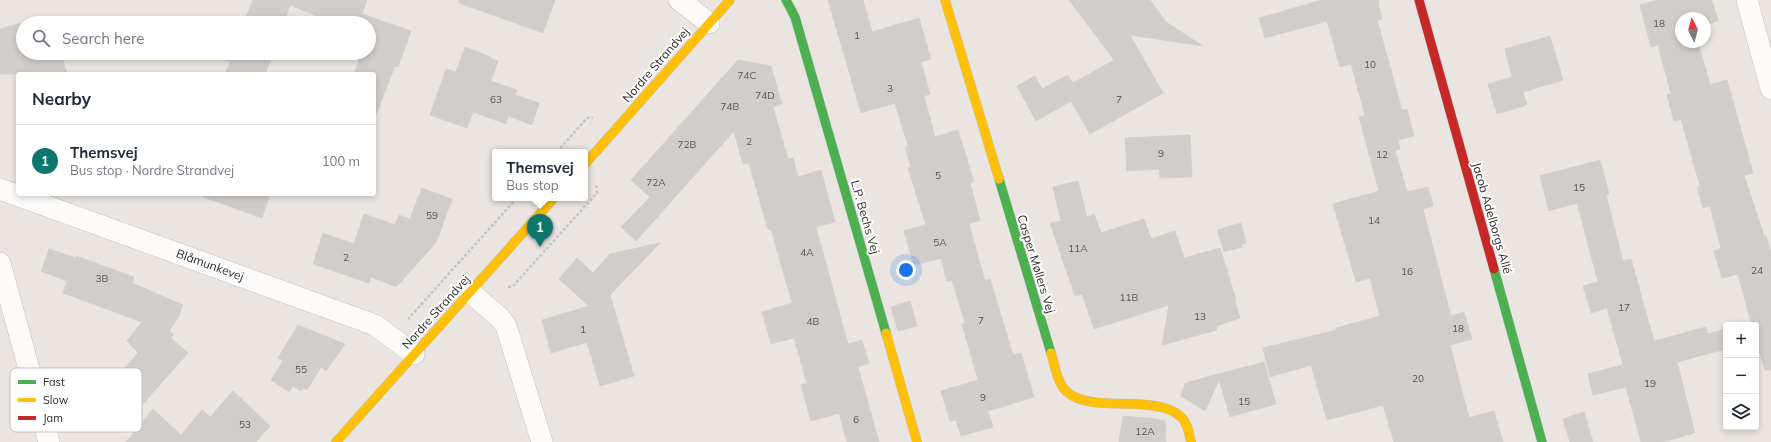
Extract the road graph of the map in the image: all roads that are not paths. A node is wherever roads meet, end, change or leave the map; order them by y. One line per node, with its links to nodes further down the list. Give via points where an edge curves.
1 (679, 0): 7 (street)
2 (730, 0): 7 (street, Nordre Strandvej)
3 (786, 0): 22 (street, L.P. Bechs Vej, via 795,17)
4 (945, 0): 23 (street, Casper Møllers Vej, via 1060,383 1067,392 1085,399 1156,406 1171,410 1182,417)
5 (1419, 0): 24 (street, Jacob Adelborgs Allé)
6 (1747, 0): 8 (street)
7 (708, 23): 9 (street, Nordre Strandvej)
8 (1771, 89)
9 (588, 161)
10 (0, 189): 11 (street, Blåmunkevej)
11 (16, 195)
12 (19, 196): 16 (street, Blåmunkevej, via 376,325)
13 (551, 201): 15 (street, Nordre Strandvej)
14 (0, 263): 17 (street)
15 (470, 292): 16 (street, Nordre Strandvej); 21 (street, via 506,326)
16 (414, 354): 20 (street, Nordre Strandvej)
17 (29, 368)
18 (46, 432): 19 (street)
19 (49, 442)
20 (336, 442)
21 (542, 442)
22 (917, 442)
23 (1190, 442)
24 (1542, 442)

